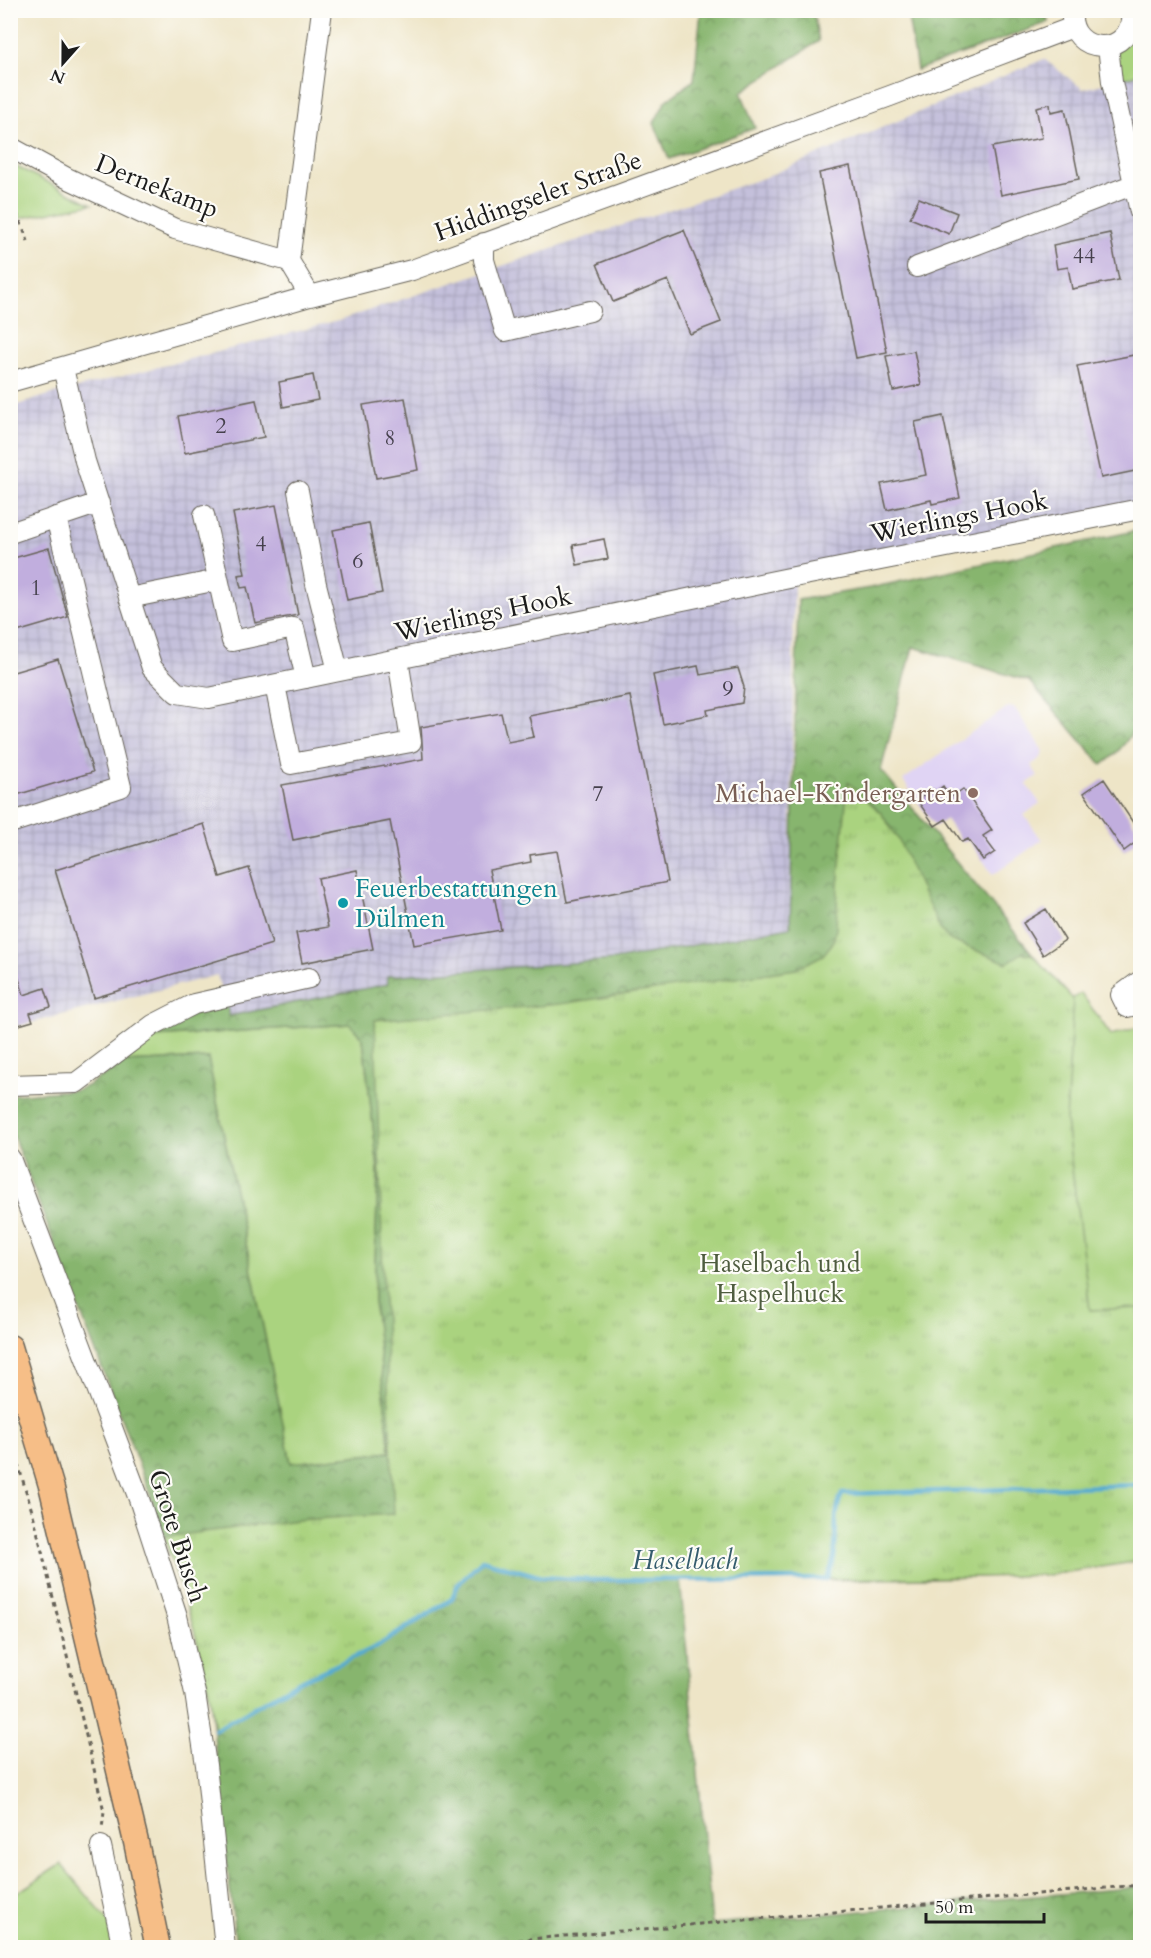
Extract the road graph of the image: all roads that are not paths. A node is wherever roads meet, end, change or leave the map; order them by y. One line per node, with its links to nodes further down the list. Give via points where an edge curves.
1 (322, 10): 9 (street)
2 (1131, 10): 4 (street, via 1127,33)
3 (1073, 19): 4 (street, via 1078,36 1087,43); 8 (street, Hiddingseler Straße, via 717,160)
4 (1108, 46): 6 (street, via 1112,82)
5 (10, 147): 9 (street, Dernekamp, via 175,229)
6 (1137, 183): 7 (street); 10 (street)
7 (1140, 212)
8 (484, 243): 11 (street, Hiddingseler Straße, via 412,270); 12 (street, via 484,260 506,331)
9 (289, 261): 11 (street)
10 (917, 267)
11 (310, 296): 13 (street, Hiddingseler Straße)
12 (590, 311)
13 (63, 368): 14 (street, Hiddingseler Straße); 16 (street, Wierlings Hook)
14 (10, 382)
15 (298, 491): 24 (street)
16 (99, 503): 19 (street); 22 (street, Wierlings Hook)
17 (1140, 509): 23 (street, Wierlings Hook)
18 (204, 515): 21 (street)
19 (56, 517): 20 (street); 27 (street, via 121,788)
20 (10, 533)
21 (219, 580): 22 (street); 25 (street, via 232,641 294,628)
22 (129, 598): 26 (street, Wierlings Hook, via 152,668 177,693 209,698)
23 (398, 659): 24 (street, Wierlings Hook); 26 (street, via 411,742 291,764)
24 (338, 671): 25 (street, Wierlings Hook)
25 (306, 678): 26 (street, Wierlings Hook)
26 (275, 684)
27 (10, 823)
28 (309, 978): 31 (street, via 194,1004 153,1025 76,1083)
29 (1140, 981): 30 (street, via 1120,995 1127,1007)
30 (1140, 1004)
31 (10, 1085)
32 (10, 1158): 37 (street, Grote Busch, via 139,1499 177,1616 200,1724)
33 (10, 1347): 36 (main road, via 52,1489)
34 (101, 1846): 35 (street)
35 (123, 1947)
36 (158, 1947)
37 (225, 1947)

